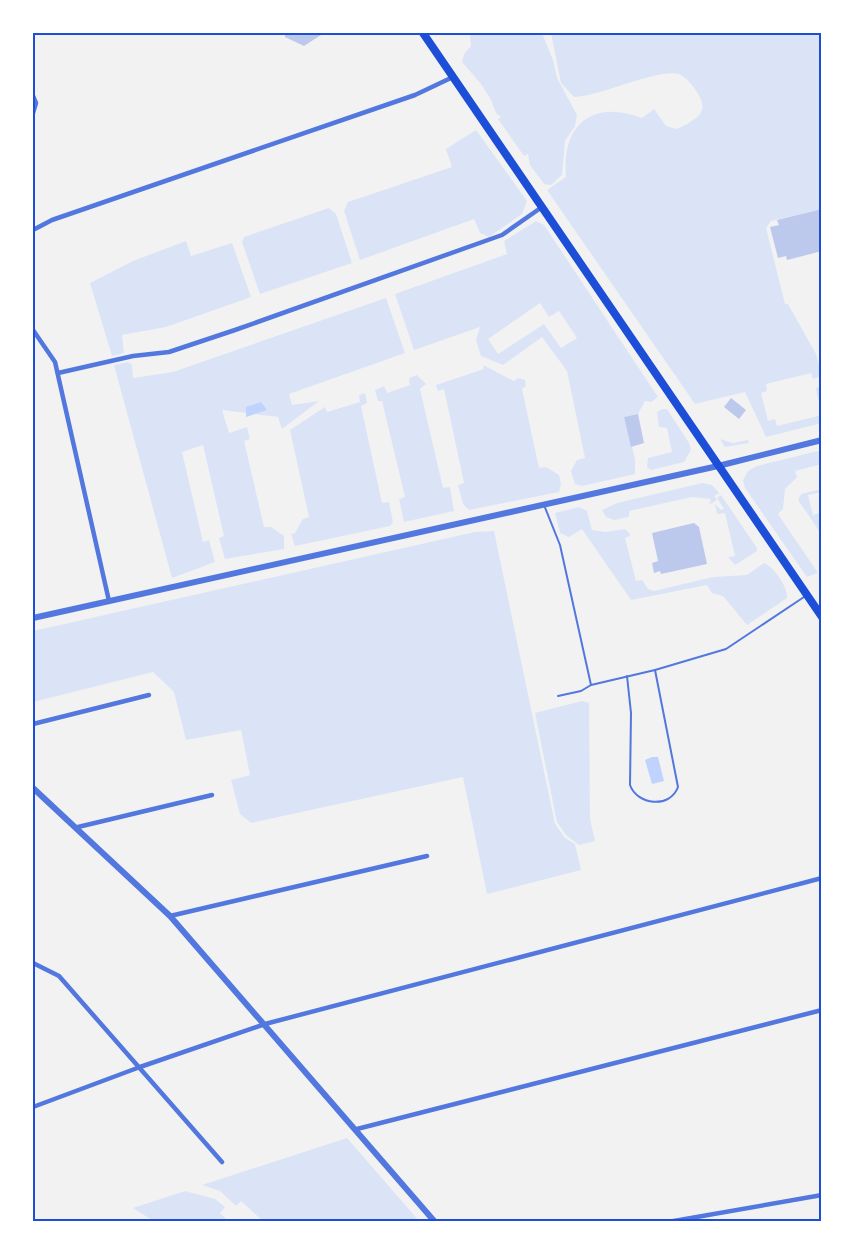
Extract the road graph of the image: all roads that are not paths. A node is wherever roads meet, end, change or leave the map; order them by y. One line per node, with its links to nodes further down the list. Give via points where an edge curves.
1 (423, 33): 2 (main road)
2 (453, 77): 5 (main road); 6 (street, via 415,95 63,216)
3 (33, 96): 4 (street)
4 (33, 113)
5 (542, 207): 8 (street, via 493,239 235,330 169,352 120,358); 10 (main road)
6 (33, 230)
7 (33, 330): 8 (street, via 48,349)
8 (58, 373): 13 (street)
9 (822, 440): 10 (street)
10 (718, 466): 11 (street); 12 (main road)
11 (544, 505): 13 (street); 18 (lane, via 560,544)
12 (807, 596): 14 (main road); 16 (lane, via 726,649)
13 (109, 601): 15 (street)
14 (822, 617)
15 (33, 618)
16 (654, 670): 17 (lane); 17 (lane, via 678,787 669,798 657,801 642,800 630,785)
17 (627, 676): 18 (lane)
18 (591, 685): 20 (lane)
19 (149, 695): 21 (street)
20 (558, 696)
21 (33, 724)
22 (33, 788): 24 (street)
23 (212, 795): 24 (street)
24 (78, 828): 27 (street)
25 (427, 856): 27 (street)
26 (822, 878): 30 (street)
27 (170, 916): 30 (street)
28 (33, 963): 31 (street, via 59,976)
29 (822, 1010): 33 (street)
30 (265, 1024): 31 (street); 33 (street)
31 (140, 1067): 32 (street); 34 (street)
32 (33, 1107)
33 (357, 1129): 36 (street)
34 (222, 1162)
35 (822, 1195): 37 (street)
36 (435, 1222)
37 (669, 1222)

